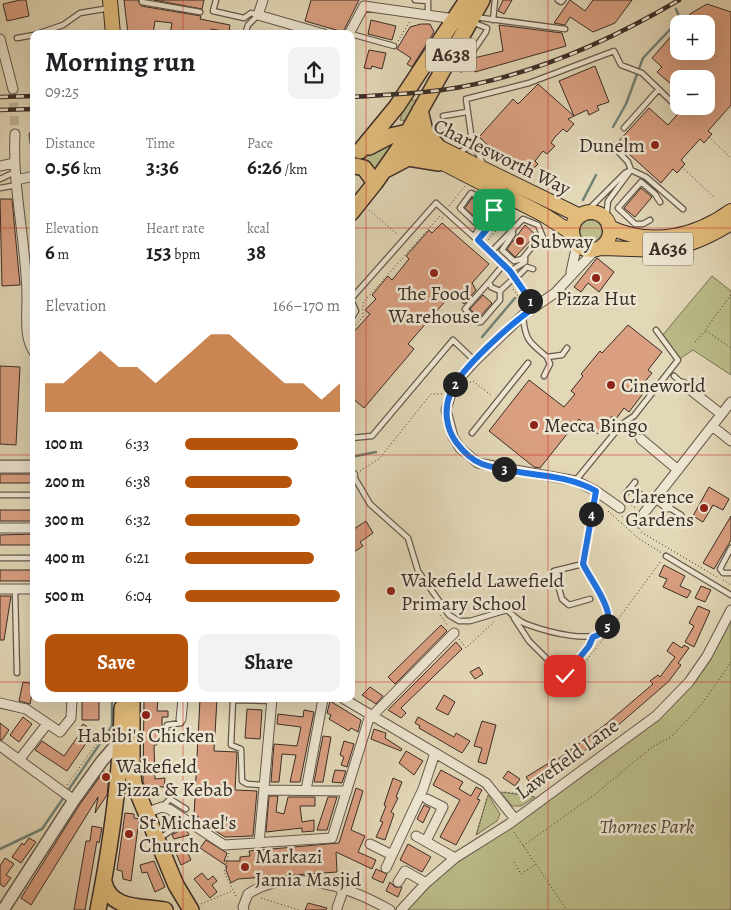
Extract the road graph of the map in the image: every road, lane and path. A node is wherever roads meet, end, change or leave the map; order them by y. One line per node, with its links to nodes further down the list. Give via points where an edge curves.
1 (142, 0): 12 (lane)
2 (216, 0): 13 (lane, via 213,11 244,18)
3 (263, 0): 13 (street)
4 (415, 0): 16 (lane, via 428,2)
5 (467, 0): 17 (highway, A638)
6 (482, 0): 18 (highway, A638)
7 (495, 0): 19 (lane)
8 (558, 0): 9 (lane)
9 (562, 0)
10 (365, 3): 15 (street); 24 (street)
11 (111, 4): 20 (lane, via 80,13); 21 (main road)
12 (200, 12)
13 (253, 12): 22 (lane); 23 (street)
14 (501, 13): 19 (lane)
15 (414, 14): 16 (street); 30 (path)
16 (428, 15): 17 (street)
17 (455, 19): 35 (highway, A638)
18 (472, 19): 19 (lane); 31 (lane, via 487,28); 36 (highway, A638)
19 (495, 20): 25 (lane)
20 (49, 30)
21 (113, 30)
22 (246, 30)
23 (314, 30)
24 (352, 30)
25 (565, 30)
26 (30, 35): 28 (lane)
27 (355, 35): 30 (lane)
28 (17, 38)
29 (0, 39): 32 (street)
30 (394, 46)
31 (461, 69)
32 (13, 89)
33 (658, 90): 34 (lane); 37 (lane, via 642,72 621,65 614,51 529,83 466,99); 39 (lane)
34 (670, 101)
35 (397, 106): 41 (highway); 45 (highway, A638)
36 (420, 110): 41 (highway, A638); 46 (highway, via 425,131)
37 (468, 112): 38 (lane); 43 (lane)
38 (443, 116)
39 (624, 128)
40 (16, 134): 53 (street)
41 (403, 136): 45 (highway, A638); 46 (main road, Charlesworth Way); 55 (highway, A638)
42 (709, 137): 47 (path)
43 (472, 141): 46 (lane, via 464,151); 51 (lane)
44 (612, 146): 52 (lane, via 628,162)
45 (355, 153)
46 (443, 155): 51 (main road, Charlesworth Way); 55 (highway, via 408,158); 79 (main road, Charlesworth Way)
47 (731, 158)
48 (0, 164): 53 (street)
49 (355, 166): 55 (highway)
50 (682, 167): 59 (path)
51 (485, 170): 70 (main road, Charlesworth Way)
52 (631, 170): 65 (lane, via 646,177); 70 (lane); 74 (lane, via 608,201)
53 (16, 175): 54 (street); 56 (lane); 58 (lane); 102 (street, via 26,251)
54 (30, 176)
55 (380, 177): 63 (highway, A638)
56 (0, 178)
57 (467, 184): 66 (path)
58 (0, 188)
59 (714, 197)
60 (481, 198): 64 (lane, via 471,193)
61 (660, 202): 72 (lane, via 641,182 618,208 636,224)
62 (486, 203): 78 (lane, via 497,212 497,217)
63 (356, 208): 80 (path)
64 (460, 208): 68 (lane); 78 (lane, via 480,226)
65 (683, 209)
66 (445, 211): 68 (lane); 71 (path); 80 (lane, via 436,203)
67 (731, 211): 74 (main road, A636, via 703,229 677,236 644,237 622,233)
68 (450, 215): 78 (lane)
69 (510, 215): 76 (lane); 82 (path)
70 (582, 215): 74 (main road, via 594,212); 79 (main road, via 573,226)
71 (440, 216): 73 (path); 83 (path)
72 (650, 220)
73 (447, 222)
74 (608, 223): 84 (main road, via 608,239)
75 (731, 223): 84 (main road, A636, via 697,242 678,248)
76 (512, 229): 77 (lane, via 526,219 538,225); 85 (lane); 86 (lane, via 513,234 502,250 514,261)
77 (542, 235): 81 (lane); 86 (lane)
78 (476, 238): 82 (lane)
79 (575, 238): 84 (main road, via 588,250); 90 (street)
80 (403, 240): 83 (path); 95 (lane)
81 (544, 240)
82 (483, 245): 85 (lane)
83 (412, 247): 99 (path, via 363,303 363,317)
84 (598, 249): 90 (street)
85 (491, 252): 87 (lane)
86 (524, 256): 89 (lane, via 525,262)
87 (504, 264): 89 (lane); 92 (lane)
88 (533, 269): 91 (lane, via 527,267)
89 (510, 271): 91 (lane)
90 (569, 277): 97 (street, via 555,293)
91 (515, 278): 93 (lane); 97 (lane)
92 (489, 282): 94 (lane); 94 (lane, via 465,309 477,322 481,322 499,301)
93 (509, 282): 94 (lane); 98 (path, via 520,299)
94 (500, 291)
95 (355, 295)
96 (731, 295): 101 (path)
97 (535, 307): 98 (street)
98 (521, 311): 106 (lane, via 529,342); 107 (street)
99 (355, 326)
100 (656, 330): 130 (lane, via 678,360)
101 (705, 330): 103 (path); 105 (path)
102 (30, 341)
103 (695, 342)
104 (567, 348): 106 (lane, via 562,355)
105 (731, 348)
106 (547, 356): 109 (lane, via 550,364)
107 (475, 361): 111 (street); 120 (lane, via 453,340 372,436)
108 (528, 363): 114 (lane)
109 (544, 376)
110 (674, 376): 112 (lane)
111 (454, 384): 113 (street); 114 (path, via 462,386 473,381)
112 (683, 384): 116 (street)
113 (450, 394): 128 (path, via 431,394 379,459); 130 (street, via 446,410 449,427 453,438 470,457 489,466)
114 (498, 400): 119 (lane)
115 (731, 402): 116 (street)
116 (721, 414): 117 (street)
117 (712, 426): 122 (street); 127 (street)
118 (630, 431): 121 (lane)
119 (472, 433)
120 (355, 438)
121 (641, 439): 127 (street)
122 (731, 441)
123 (0, 463): 124 (lane)
124 (30, 463)
125 (0, 468): 126 (street)
126 (30, 468)
127 (678, 470): 137 (street)
128 (355, 473)
129 (355, 480): 158 (lane, via 370,504 408,538 418,571 443,609 459,621 487,618 503,610)
130 (576, 481): 136 (street)
131 (635, 482): 132 (lane)
132 (631, 487): 133 (lane); 137 (lane)
133 (626, 494)
134 (0, 495): 135 (lane)
135 (30, 495)
136 (595, 495): 139 (street); 146 (path, via 638,538); 149 (lane)
137 (654, 500): 138 (street); 140 (street)
138 (668, 507): 141 (lane)
139 (620, 508): 140 (path, via 626,501); 151 (path, via 621,514 636,529)
140 (644, 513): 142 (lane)
141 (680, 516)
142 (639, 525)
143 (0, 528): 144 (street)
144 (30, 528)
145 (731, 548): 150 (lane, via 720,569 723,573)
146 (666, 556): 155 (lane)
147 (0, 558): 148 (lane)
148 (30, 558)
149 (583, 564): 156 (lane, via 554,571 562,599 569,604); 160 (lane, via 604,599 608,614 606,629)
150 (731, 573)
151 (731, 585)
152 (0, 589): 153 (street)
153 (16, 589): 154 (street); 162 (lane)
154 (30, 589)
155 (731, 595)
156 (590, 599)
157 (731, 610): 189 (street, Lawefield Lane, via 707,656 679,694 656,716)
158 (513, 617): 160 (lane, via 525,624 553,631); 160 (lane, via 529,641 563,675 567,674)
159 (454, 633): 172 (street)
160 (593, 637)
161 (731, 662): 200 (path, via 702,704 671,737 652,747 594,795)
162 (16, 673)
163 (72, 702): 174 (street, via 71,718 60,732)
164 (122, 702): 176 (highway)
165 (132, 702): 181 (highway)
166 (184, 702): 173 (street)
167 (233, 702): 182 (lane, via 231,745 241,749 242,780)
168 (272, 702): 182 (street)
169 (322, 702): 184 (street)
170 (349, 702): 172 (street, Lawefield Lane)
171 (0, 704): 174 (street, via 26,709)
172 (371, 715): 178 (street, Lawefield Lane); 185 (street)
173 (181, 719): 175 (lane, via 181,723 167,725)
174 (47, 724): 179 (street)
175 (166, 733)
176 (116, 738): 180 (street); 181 (highway); 186 (path, via 101,733)
177 (0, 746): 179 (street)
178 (435, 753): 183 (street, Lawefield Lane); 202 (street, via 423,789)
179 (19, 760): 186 (street)
180 (100, 764): 181 (street, via 112,761); 186 (street)
181 (126, 770): 187 (highway); 190 (highway)
182 (264, 787): 184 (street); 197 (street)
183 (491, 789): 189 (path); 193 (street, Lawefield Lane); 201 (path)
184 (306, 790): 185 (street)
185 (347, 791): 197 (street, via 332,838)
186 (68, 796): 214 (street)
187 (139, 797): 190 (highway, via 124,794); 192 (highway)
188 (427, 798): 196 (street, via 443,807)
189 (544, 798): 193 (street, Lawefield Lane)
190 (115, 803): 207 (highway)
191 (182, 812): 192 (street, via 162,807); 195 (lane, via 172,830); 199 (street, via 221,843)
192 (145, 813): 195 (highway)
193 (512, 822): 200 (path); 201 (street)
194 (416, 836): 196 (street)
195 (157, 840): 210 (highway)
196 (426, 841): 203 (street)
197 (259, 843): 199 (street)
198 (370, 844): 202 (street)
199 (232, 845): 212 (path, via 224,872)
200 (523, 846): 205 (path)
201 (473, 847): 203 (street)
202 (392, 855): 206 (street)
203 (455, 858): 209 (street)
204 (514, 862): 205 (path, via 521,874)
205 (536, 864): 224 (path)
206 (386, 868)
207 (104, 882): 215 (highway, via 106,891); 219 (highway)
208 (398, 882): 209 (street, via 404,871)
209 (426, 883): 223 (street)
210 (176, 885): 217 (highway); 220 (highway, via 169,905)
211 (344, 888): 213 (street, via 325,882 284,882 265,885); 216 (street); 222 (street)
212 (233, 891): 217 (path); 218 (path)
213 (248, 894): 218 (street); 221 (path)
214 (3, 904)
215 (118, 908): 220 (highway)
216 (337, 908)
217 (191, 909)
218 (243, 909)
219 (98, 910)
220 (162, 910)
221 (299, 910)
222 (390, 910)
223 (401, 910)
224 (567, 910)

